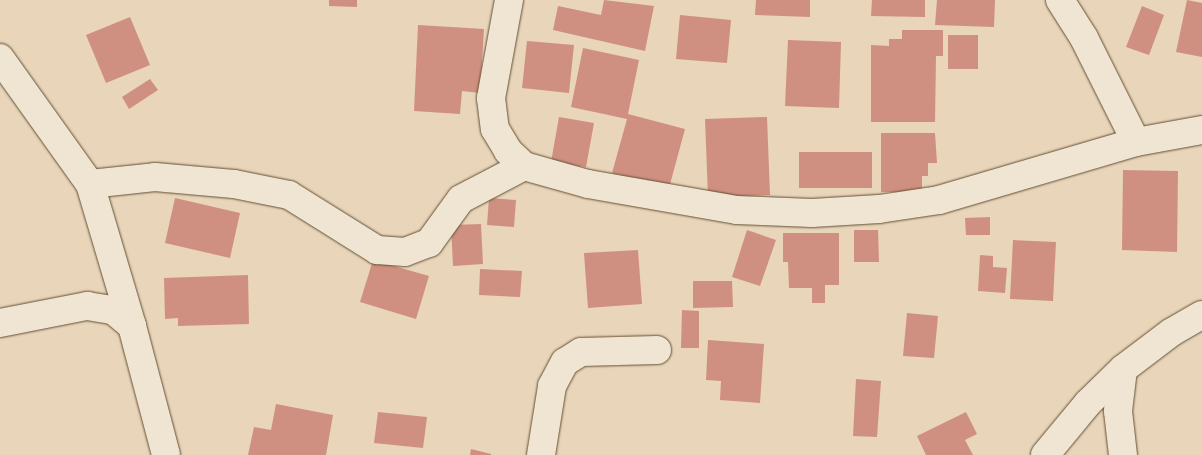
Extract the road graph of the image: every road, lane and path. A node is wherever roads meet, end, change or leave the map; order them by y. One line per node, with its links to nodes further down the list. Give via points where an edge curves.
1 (509, 0): 6 (street, via 491,98 495,129 508,151)
2 (1060, 0): 5 (street, via 1084,38)
3 (0, 58): 7 (street)
4 (1202, 130): 5 (street)
5 (1136, 142): 6 (street, via 939,200 879,210 812,213 737,210 588,184)
6 (524, 166): 7 (street, via 461,199 429,243 405,252 377,250 289,195 244,186 155,177)
7 (90, 184): 10 (street)
8 (1202, 315): 12 (street, via 1172,332)
9 (0, 323): 10 (street, via 87,306 114,310)
10 (132, 326): 13 (street)
11 (657, 350): 14 (street, via 580,352 565,362 552,386)
12 (1123, 369): 15 (street, via 1088,403); 16 (street, via 1118,411)
13 (166, 455)
14 (541, 455)
15 (1045, 455)
16 (1123, 455)

